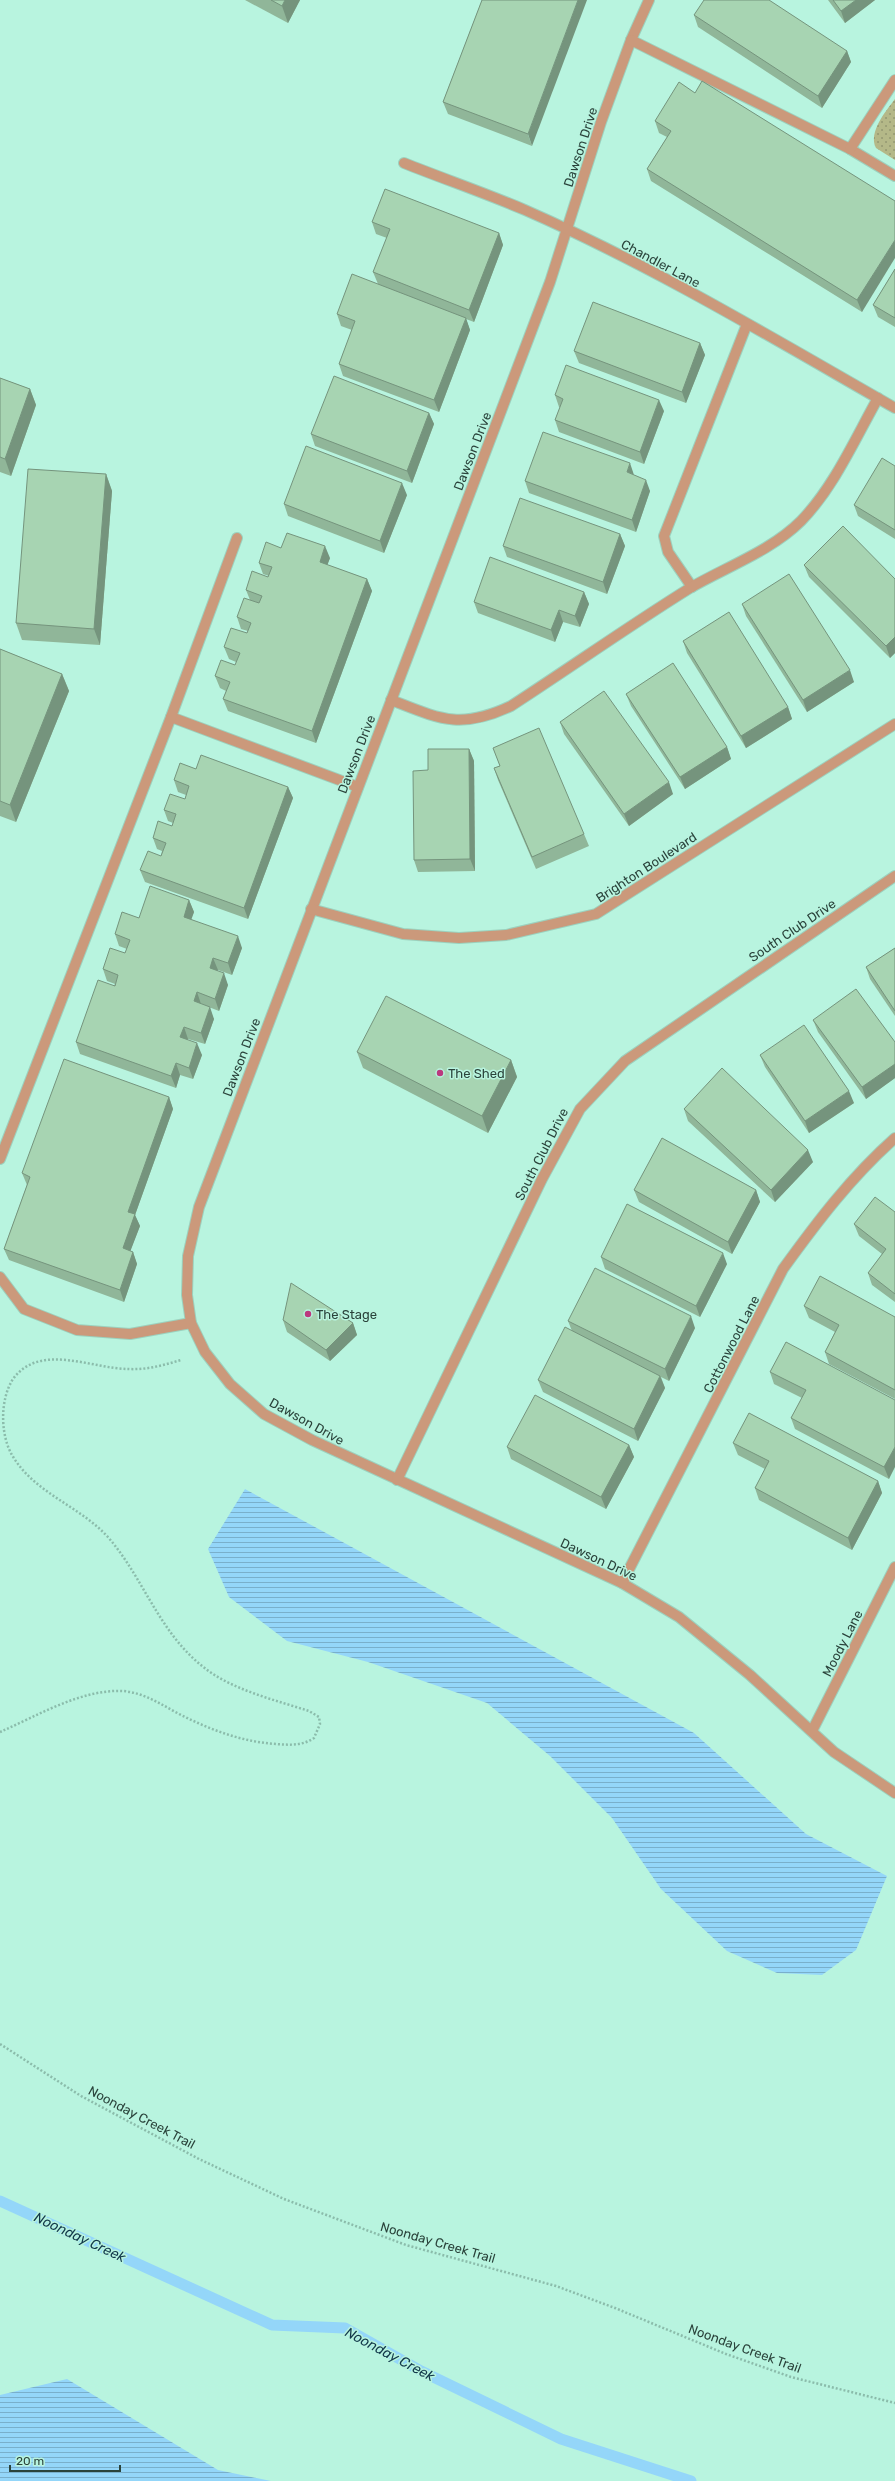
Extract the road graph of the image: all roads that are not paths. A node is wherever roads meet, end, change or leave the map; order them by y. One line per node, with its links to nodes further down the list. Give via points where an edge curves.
1 (649, 0): 2 (street, Dawson Drive)
2 (631, 40): 4 (street); 7 (street, Dawson Drive, via 601,122)
3 (895, 80): 4 (street)
4 (850, 149): 6 (street)
5 (404, 163): 7 (street, Chandler Lane, via 525,210)
6 (895, 176)
7 (568, 231): 8 (street, Chandler Lane); 13 (street, Dawson Drive)
8 (747, 324): 9 (street, Chandler Lane); 12 (street, via 664,536 668,552)
9 (878, 398): 10 (street, Chandler Lane); 12 (street, via 833,477 800,522 772,543)
10 (895, 408)
11 (237, 538): 14 (street)
12 (692, 587): 13 (street, via 511,706 488,717 465,720 441,719)
13 (391, 700): 16 (street, Dawson Drive)
14 (171, 717): 16 (street); 20 (street)
15 (895, 724): 18 (street, Brighton Boulevard, via 596,914 506,935 459,938 403,934)
16 (358, 787): 18 (street, Dawson Drive)
17 (895, 876): 23 (street, South Club Drive, via 625,1061 580,1108 542,1179)
18 (311, 909): 22 (street, Dawson Drive, via 199,1207 188,1256 187,1295)
19 (895, 1138): 25 (street, Cottonwood Lane, via 817,1221 784,1269)
20 (0, 1159)
21 (0, 1277): 22 (street, via 24,1309 77,1330 130,1334)
22 (191, 1323): 23 (street, Dawson Drive, via 205,1352 230,1384 264,1414 356,1463)
23 (397, 1480): 25 (street, Dawson Drive)
24 (895, 1567): 26 (street, Moody Lane)
25 (622, 1583): 26 (street, Dawson Drive, via 679,1617)
26 (812, 1731): 27 (street, Dawson Drive, via 860,1771)
27 (895, 1793)

